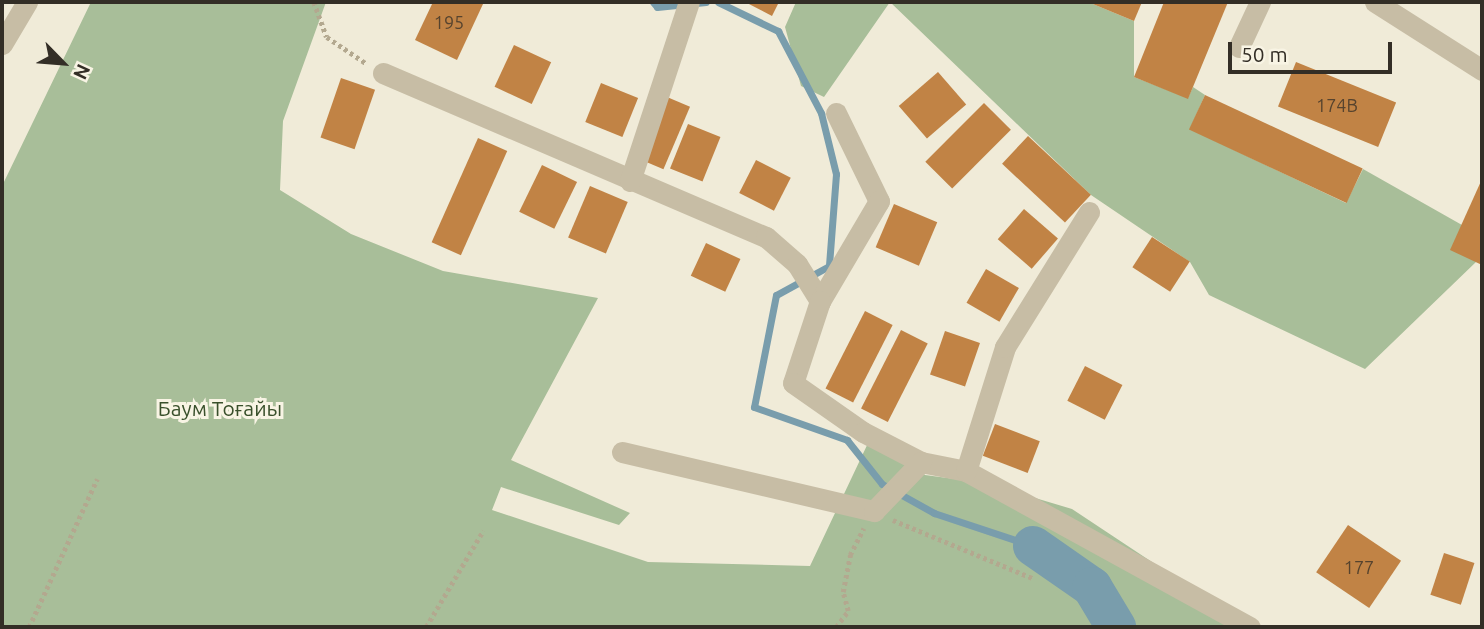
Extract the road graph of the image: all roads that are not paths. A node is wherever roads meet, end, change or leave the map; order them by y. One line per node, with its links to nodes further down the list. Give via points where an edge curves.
1 (27, 2): 5 (street)
2 (1260, 2): 6 (street)
3 (1375, 2): 7 (street)
4 (687, 10): 10 (street)
5 (2, 44)
6 (1239, 47)
7 (1482, 70)
8 (383, 73): 10 (street)
9 (836, 113): 12 (street, via 879,201)
10 (630, 181): 12 (street, via 766,237 799,266)
11 (1089, 212): 15 (street, via 1005,347)
12 (820, 301): 14 (street, via 793,383 863,432)
13 (622, 452): 14 (street, via 874,511)
14 (921, 461): 15 (street)
15 (966, 471): 16 (street)
16 (1250, 627)

